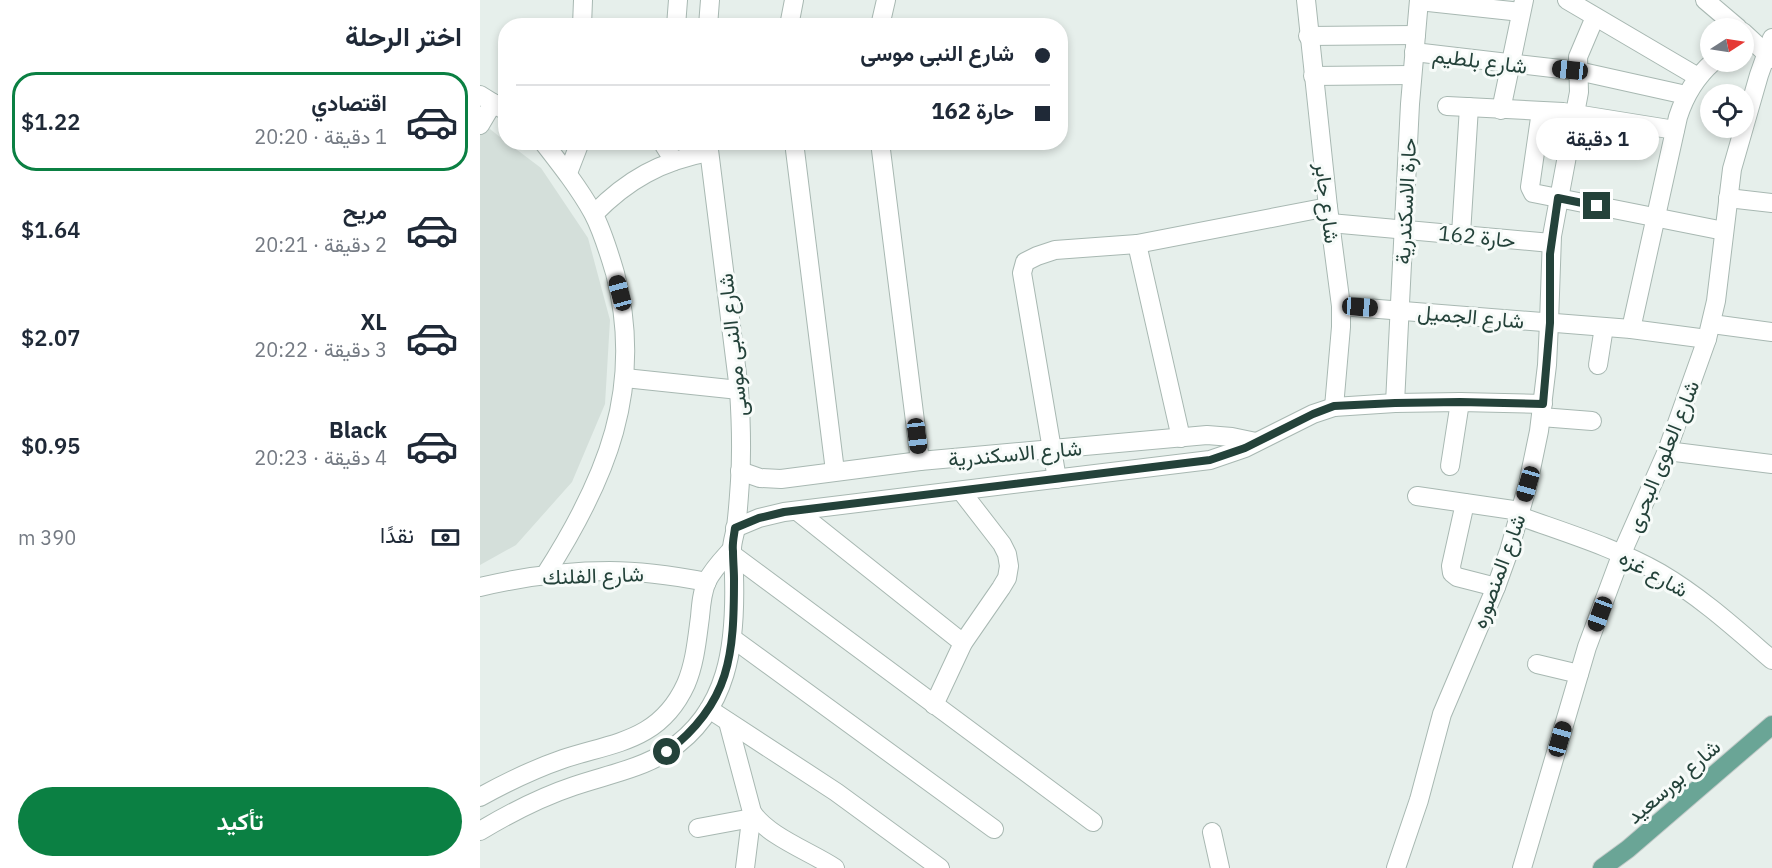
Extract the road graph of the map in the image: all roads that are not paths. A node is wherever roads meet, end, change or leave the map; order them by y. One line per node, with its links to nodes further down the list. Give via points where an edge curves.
1 (583, 0): 12 (street)
2 (678, 0): 13 (street)
3 (710, 0): 14 (street)
4 (794, 0): 15 (street)
5 (886, 0): 16 (street)
6 (1306, 0): 18 (street, شارع جابر)
7 (1419, 0): 10 (street); 20 (street, حارة الاسكندرية)
8 (1567, 0): 11 (street)
9 (1705, 0): 17 (street)
10 (1523, 6): 22 (street)
11 (1589, 9): 23 (street, شارع المنصوره); 27 (street)
12 (582, 18)
13 (677, 18)
14 (709, 18)
15 (791, 18)
16 (882, 18)
17 (1726, 18)
18 (1308, 36): 20 (street, شارع بلطيم); 26 (street, شارع جابر)
19 (1754, 40): 21 (street)
20 (1415, 44): 22 (street, شارع بلطيم); 25 (street, حارة الاسكندرية)
21 (1770, 50): 47 (street, شارع العلوى البحرى, via 1734,162)
22 (1511, 64): 23 (street, شارع بلطيم); 32 (street)
23 (1578, 71): 28 (street, شارع بلطيم); 34 (street, شارع المنصوره)
24 (1703, 72): 27 (street)
25 (1412, 75): 26 (street); 52 (street, حارة الاسكندرية)
26 (1313, 76): 50 (street, شارع جابر)
27 (1698, 77): 28 (street)
28 (1686, 95): 36 (street)
29 (493, 103): 35 (street)
30 (1447, 106): 31 (street)
31 (1469, 107): 32 (street); 54 (street)
32 (1501, 110): 33 (street)
33 (1541, 111): 34 (street); 46 (street, via 1531,190)
34 (1574, 114): 36 (street); 46 (street, شارع المنصوره)
35 (480, 125)
36 (1675, 130): 51 (street)
37 (549, 150): 45 (street)
38 (578, 150): 45 (street)
39 (667, 150): 44 (street)
40 (701, 150): 44 (street)
41 (708, 150): 66 (street, شارع النبى موسى)
42 (795, 150): 80 (street)
43 (881, 150): 76 (street)
44 (674, 161): 49 (street, via 629,183)
45 (568, 173): 49 (street)
46 (1558, 198): 51 (street); 55 (street, شارع المنصوره)
47 (1728, 198): 48 (street); 53 (street, شارع العلوى البحرى)
48 (1772, 203)
49 (594, 214): 65 (street, via 620,293)
50 (1329, 215): 52 (street, حارة 162); 56 (street, حارة 162); 57 (street, شارع جابر)
51 (1656, 217): 53 (street); 61 (street)
52 (1404, 229): 54 (street, حارة 162); 58 (street, حارة الاسكندرية)
53 (1724, 231): 62 (street, شارع العلوى البحرى)
54 (1461, 234): 55 (street, حارة 162)
55 (1551, 243): 59 (street, شارع المنصوره)
56 (1137, 244): 72 (street); 74 (street, حارة 162, via 1055,250 1025,262 1022,273)
57 (1341, 306): 58 (street, شارع الجميل); 69 (street, شارع جابر)
58 (1399, 310): 59 (street, شارع الجميل); 68 (street, حارة الاسكندرية)
59 (1550, 323): 60 (street, شارع الجميل); 70 (street, شارع المنصوره)
60 (1604, 327): 61 (street, شارع الجميل); 64 (street)
61 (1631, 329): 62 (street, شارع الجميل)
62 (1709, 332): 63 (street, شارع الجميل); 75 (street, شارع العلوى البحرى)
63 (1772, 332)
64 (1598, 365)
65 (625, 378): 66 (street); 90 (street, via 610,450 564,546)
66 (739, 390): 79 (street, شارع النبى موسى)
67 (1460, 402): 68 (street, شارع الاسكندرية); 70 (street, شارع الاسكندرية); 78 (street)
68 (1395, 403): 69 (street, شارع الاسكندرية)
69 (1334, 406): 73 (street, شارع الاسكندرية)
70 (1542, 410): 71 (street, شارع الاسكندرية); 86 (street, شارع المنصوره)
71 (1592, 421)
72 (1181, 438): 73 (street, شارع الاسكندرية, via 1220,435); 74 (street, شارع الاسكندرية)
73 (1256, 442): 81 (street, شارع الاسكندرية, via 1228,455 1198,462)
74 (1053, 450): 76 (street, شارع الاسكندرية); 81 (street)
75 (1667, 451): 77 (street); 89 (street, شارع العلوى البحرى)
76 (920, 461): 80 (street, شارع الاسكندرية)
77 (1772, 464)
78 (1450, 466)
79 (740, 471): 80 (street, شارع الاسكندرية, via 771,479); 87 (street, شارع النبى موسى)
80 (835, 471)
81 (1057, 479): 82 (street, شارع الاسكندرية)
82 (961, 491): 85 (street, شارع الاسكندرية); 95 (street, via 1002,543 1009,566 1007,578)
83 (1417, 496): 84 (street, شارع غزه)
84 (1465, 503): 86 (street, شارع غزه); 92 (street, via 1452,573)
85 (797, 511): 87 (street, شارع الاسكندرية, via 759,518); 95 (street)
86 (1520, 513): 89 (street, شارع غزه); 92 (street, شارع المنصوره)
87 (735, 528): 88 (street, شارع النبى موسى)
88 (733, 552): 91 (street, via 718,564); 94 (street, شارع النبى موسى); 99 (street)
89 (1622, 553): 96 (street, شارع غزه, via 1697,597); 98 (street, شارع العلوى البحرى)
90 (545, 575): 91 (street, شارع الفلنك, via 642,572); 93 (street, شارع الفلنك)
91 (707, 582): 103 (street, via 692,666 664,717 649,730 622,743 535,770)
92 (1496, 586): 114 (street, شارع المنصوره, via 1442,714)
93 (480, 587)
94 (732, 638): 100 (street, شارع النبى موسى, via 724,679); 107 (street)
95 (963, 644): 99 (street)
96 (1772, 660)
97 (1537, 664): 98 (street)
98 (1579, 674): 115 (street, شارع العلوى البحرى)
99 (934, 705): 105 (street)
100 (709, 710): 101 (street); 108 (street, شارع النبى موسى, via 667,752 546,797)
101 (728, 722): 104 (street); 112 (street, via 836,792)
102 (1772, 725): 116 (main road, شارع بورسعيد)
103 (480, 797)
104 (752, 815): 106 (street); 110 (street); 111 (street, via 767,829)
105 (1094, 822)
106 (698, 828)
107 (994, 829)
108 (480, 831)
109 (1212, 832): 113 (street)
110 (746, 868)
111 (835, 868)
112 (940, 868)
113 (1221, 868)
114 (1396, 868)
115 (1522, 868)
116 (1602, 868)

